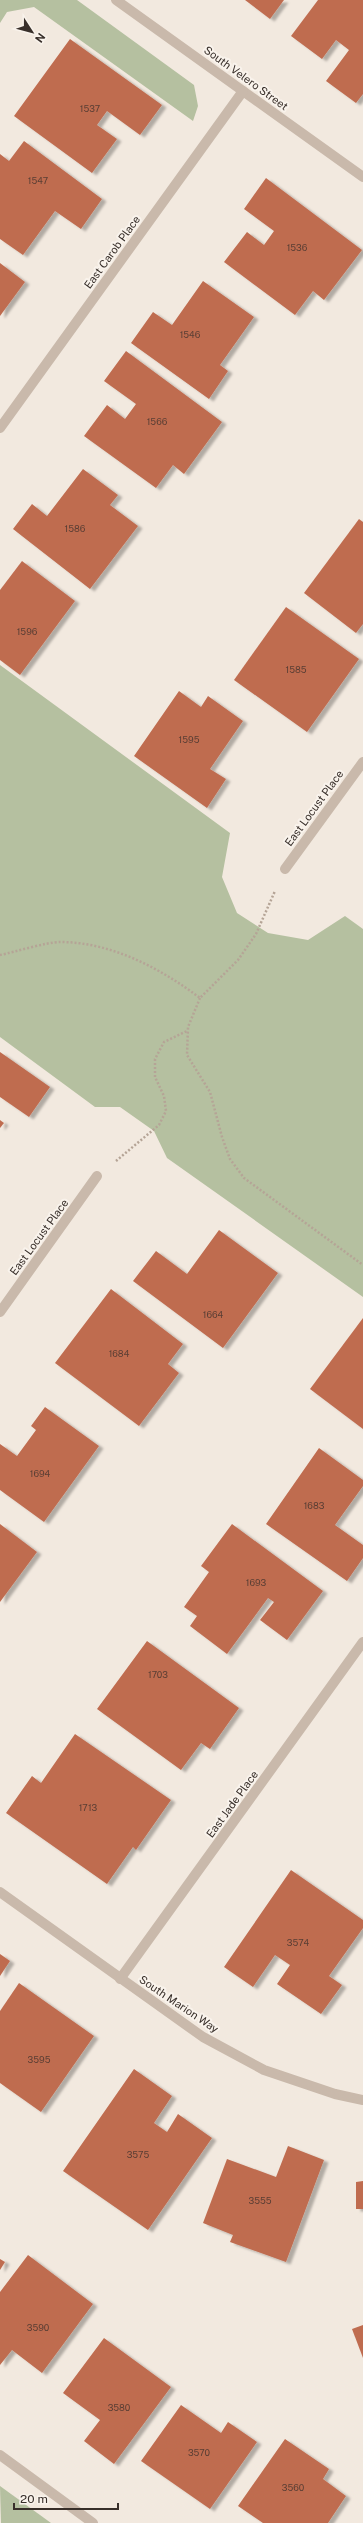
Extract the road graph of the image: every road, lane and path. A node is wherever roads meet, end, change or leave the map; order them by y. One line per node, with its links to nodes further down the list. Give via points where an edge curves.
1 (116, 0): 2 (street, South Velero Street)
2 (243, 91): 3 (street, South Velero Street); 4 (street, East Carob Place)
3 (363, 177)
4 (0, 428)
5 (363, 762): 6 (street, East Locust Place)
6 (285, 869): 8 (path, via 256,934 238,960)
7 (0, 955): 8 (path, via 59,942 90,946 141,961 172,976)
8 (200, 998): 9 (path)
9 (188, 1031): 10 (path, via 164,1042 155,1059 155,1077 164,1096 166,1111 160,1125); 11 (path, via 187,1055 210,1092 230,1159 244,1178)
10 (97, 1176): 12 (street, East Locust Place)
11 (363, 1266)
12 (0, 1312)
13 (363, 1642): 15 (street, East Jade Place)
14 (0, 1892): 15 (street, South Marion Way)
15 (120, 1979): 16 (street, South Marion Way, via 203,2037 264,2070 335,2094)
16 (363, 2100)
17 (0, 2455): 18 (street)
18 (93, 2523)

